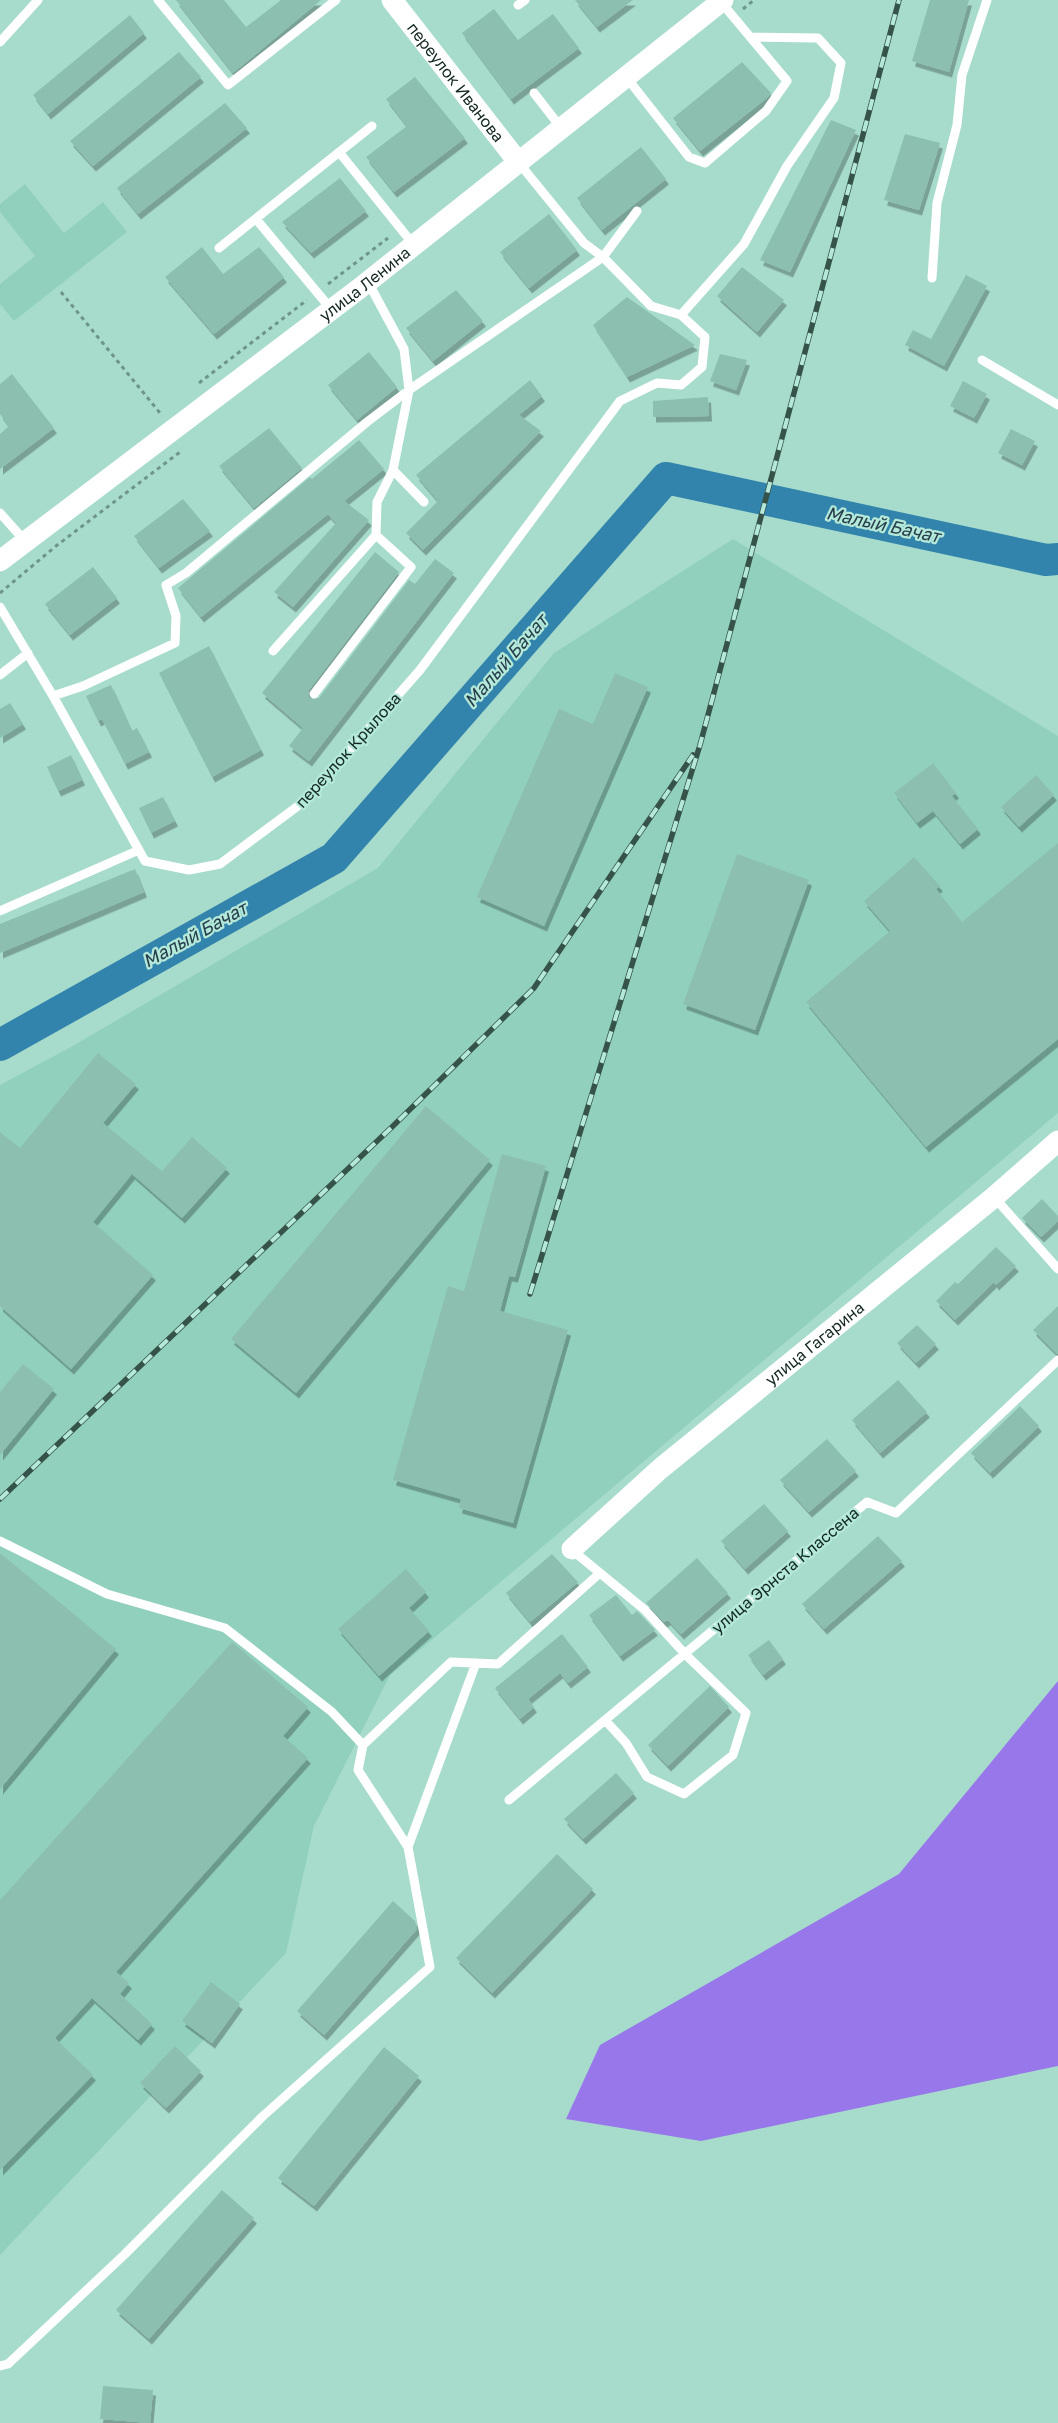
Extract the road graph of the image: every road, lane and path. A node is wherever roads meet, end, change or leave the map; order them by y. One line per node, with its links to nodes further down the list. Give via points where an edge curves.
1 (38, 0): 8 (lane)
2 (158, 0): 3 (lane, via 228,85)
3 (336, 0)
4 (392, 0): 14 (street, переулок Иванова)
5 (721, 0): 7 (lane); 9 (street, улица Ленина)
6 (987, 0): 20 (lane, via 962,75 958,125 937,203)
7 (751, 38): 9 (lane, via 787,81 766,112 705,163 689,157); 24 (lane, via 818,38 841,63 834,98 787,166 744,244)
8 (0, 42)
9 (627, 78): 12 (street, улица Ленина)
10 (534, 93): 12 (lane)
11 (372, 126): 13 (lane)
12 (562, 129): 14 (street, улица Ленина)
13 (339, 152): 16 (lane); 17 (lane)
14 (520, 163): 17 (street, улица Ленина); 19 (lane, via 584,243)
15 (637, 211): 19 (lane)
16 (256, 219): 18 (lane); 23 (lane)
17 (413, 244): 21 (street, улица Ленина)
18 (220, 248)
19 (603, 257): 24 (lane, via 650,306); 26 (lane)
20 (932, 278)
21 (368, 281): 23 (street, улица Ленина); 26 (lane, via 404,349)
22 (61, 292): 28 (path)
23 (330, 309): 34 (street, улица Ленина)
24 (681, 315): 43 (lane, переулок Крылова, via 705,337 702,367 681,385 657,383 620,401 420,670 306,800 220,864 189,870 145,860)
25 (982, 360): 27 (lane)
26 (409, 390): 30 (lane); 42 (lane, via 186,573 166,585 176,616 175,643 83,686)
27 (1058, 405)
28 (160, 413)
29 (186, 446): 36 (path, via 56,546)
30 (393, 470): 31 (lane); 33 (lane, via 377,502)
31 (424, 502)
32 (0, 513): 34 (lane)
33 (376, 535): 38 (lane); 41 (lane, via 412,567)
34 (25, 541): 35 (street, улица Ленина)
35 (0, 560)
36 (0, 594)
37 (0, 606): 39 (lane, переулок Крылова)
38 (273, 651)
39 (28, 653): 40 (lane); 42 (lane, переулок Крылова)
40 (0, 675)
41 (314, 694)
42 (53, 696): 43 (lane, переулок Крылова)
43 (139, 850): 44 (lane)
44 (0, 911)
45 (1058, 1142): 46 (street, улица Гагарина)
46 (993, 1198): 47 (lane); 50 (street, улица Гагарина, via 668,1462)
47 (1058, 1268)
48 (1058, 1360): 52 (lane, улица Эрнста Классена, via 896,1513 867,1502)
49 (0, 1541): 55 (lane, via 107,1594 225,1628 332,1712)
50 (572, 1549): 51 (lane)
51 (600, 1573): 52 (lane, via 645,1610); 53 (lane, via 498,1664)
52 (685, 1654): 54 (lane, улица Эрнста Классена); 54 (lane, via 746,1713 733,1755 684,1794 647,1777 626,1742)
53 (476, 1663): 55 (lane, via 451,1662); 57 (lane)
54 (605, 1720): 56 (lane, улица Эрнста Классена)
55 (363, 1745): 57 (lane, via 358,1770)
56 (509, 1800)
57 (408, 1847): 58 (lane, via 430,1967 262,2117 124,2255 8,2364)
58 (0, 2366)

